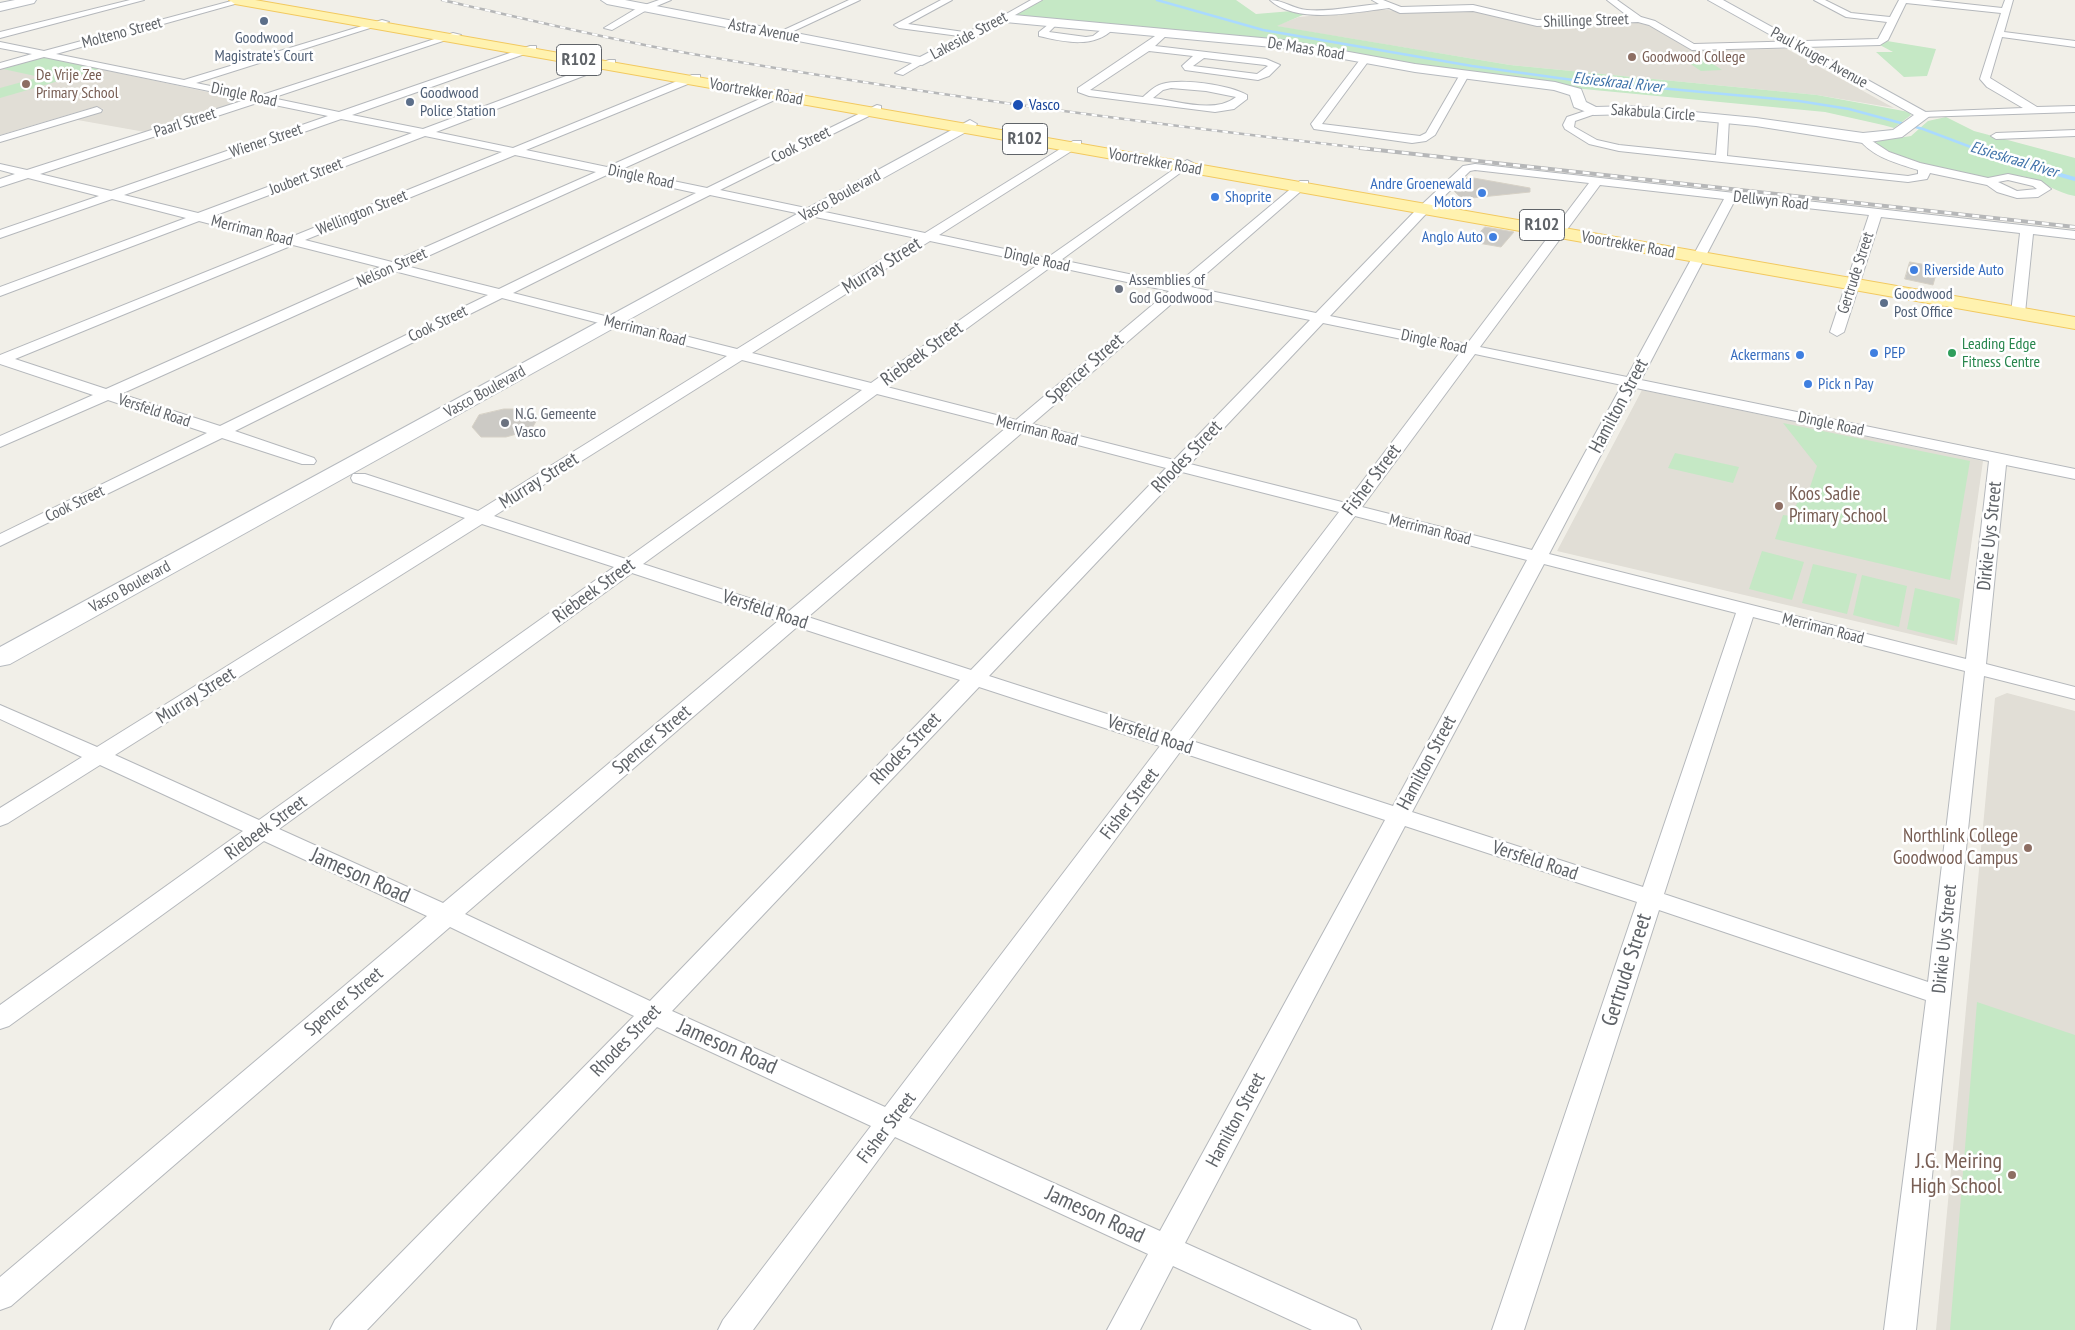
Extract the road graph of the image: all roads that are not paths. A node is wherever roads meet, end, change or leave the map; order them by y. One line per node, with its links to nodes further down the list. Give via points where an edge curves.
1 (15, 0): 18 (street)
2 (30, 0): 21 (street)
3 (140, 0): 32 (street)
4 (240, 0): 17 (main road, Voortrekker Road / R102); 40 (street, Molteno Street)
5 (606, 0): 22 (street, Astra Avenue)
6 (667, 0): 22 (street)
7 (856, 0): 30 (street)
8 (948, 0): 34 (street, via 899,25)
9 (1038, 0): 24 (street, Lakeside Street)
10 (1274, 0): 20 (street, via 1304,13)
11 (1376, 0): 20 (street)
12 (1611, 0): 25 (street)
13 (1714, 0): 37 (street, Paul Kruger Avenue)
14 (1818, 0): 26 (street, via 1849,14)
15 (1904, 0): 23 (street); 26 (street)
16 (2009, 0): 23 (street)
17 (266, 3): 27 (main road, Voortrekker Road / R102)
18 (0, 4)
19 (1475, 4): 20 (street, Shillinge Street, via 1406,10); 25 (street, Shillinge Street, via 1534,23)
20 (1388, 6)
21 (0, 7)
22 (646, 8): 28 (street); 30 (street, Astra Avenue)
23 (2005, 12): 31 (street)
24 (1003, 18): 29 (street, De Maas Road); 34 (street, Lakeside Street)
25 (1638, 19): 37 (street, via 1652,23 1695,48)
26 (1893, 20): 37 (street, via 1883,40 1875,43)
27 (380, 24): 33 (main road, Voortrekker Road / R102); 49 (street)
28 (609, 28)
29 (1164, 33): 38 (street); 42 (street, De Maas Road, via 1283,44)
30 (780, 34): 43 (street, Astra Avenue)
31 (1998, 34): 35 (street); 56 (street, via 1985,81)
32 (0, 35)
33 (452, 36): 39 (main road, Voortrekker Road / R102); 51 (street, Paarl Street)
34 (971, 36): 43 (street, Lakeside Street)
35 (2075, 44)
36 (0, 45): 40 (street, Dingle Road)
37 (1796, 45): 59 (street, Paul Kruger Avenue)
38 (1147, 48): 41 (street); 52 (street, via 1083,91)
39 (529, 50): 44 (main road, Voortrekker Road / R102); 58 (street, Wiener Street)
40 (44, 54): 45 (street, Molteno Street); 49 (street, Dingle Road)
41 (1202, 54): 41 (street, via 1266,62 1275,65 1266,74 1258,76 1188,68)
42 (1365, 59): 47 (street, De Maas Road); 47 (street, via 1316,124 1318,128 1425,139)
43 (922, 61): 46 (street, Lakeside Street)
44 (608, 63): 48 (main road, Voortrekker Road / R102); 62 (street, Joubert Street)
45 (0, 66)
46 (900, 73)
47 (1465, 73): 57 (street, De Maas Road, via 1565,88 1576,92 1580,105)
48 (692, 78): 50 (main road, Voortrekker Road / R102); 68 (street, Wellington Street)
49 (184, 83): 51 (street, Dingle Road)
50 (780, 94): 55 (main road, Voortrekker Road / R102); 74 (street, Nelson Street)
51 (260, 98): 58 (street, Dingle Road); 75 (street, Paarl Street)
52 (1146, 100): 52 (street, via 1159,89 1172,85 1233,92 1243,97 1230,108 1220,109)
53 (2075, 109): 56 (street)
54 (97, 110): 66 (street)
55 (873, 110): 61 (main road, Voortrekker Road / R102); 80 (street, Cook Street)
56 (2034, 110): 59 (street)
57 (1594, 111): 60 (street, Sakabula Circle, via 1626,109); 69 (street, Sakabula Circle, via 1571,119 1570,129 1594,142 1619,148)
58 (340, 115): 62 (street, Dingle Road); 81 (street, Wiener Street)
59 (1922, 117): 65 (street, Sakabula Circle, via 1889,137)
60 (1724, 118): 65 (street, Sakabula Circle); 69 (street)
61 (961, 125): 67 (main road, Voortrekker Road / R102); 84 (street, Vasco Boulevard)
62 (424, 132): 68 (street, Dingle Road); 86 (street, Joubert Street)
63 (2075, 133): 64 (street)
64 (1996, 136)
65 (1863, 138): 71 (street, Sakabula Circle, via 1874,150)
66 (0, 139)
67 (1074, 145): 70 (main road, Voortrekker Road / R102); 91 (street, Murray Street)
68 (514, 151): 74 (street, Dingle Road); 92 (street, Wellington Street)
69 (1721, 160): 71 (street, Sakabula Circle, via 1908,179 1923,176)
70 (1184, 164): 79 (main road, Voortrekker Road / R102); 94 (street, Riebeek Street)
71 (1922, 166): 77 (street)
72 (0, 167): 75 (street, Merriman Road)
73 (1467, 168): 76 (street, Dellwyn Road); 83 (street, Rhodes Street)
74 (608, 170): 80 (street, Dingle Road); 95 (street, Nelson Street)
75 (27, 174): 78 (street, Paarl Street); 81 (street, Merriman Road)
76 (1597, 181): 82 (street, Dellwyn Road); 87 (street, Fisher Street)
77 (1991, 182)
78 (0, 183)
79 (1302, 185): 83 (main road, Voortrekker Road / R102); 97 (street, Spencer Street)
80 (708, 191): 84 (street, Dingle Road); 99 (street, Cook Street)
81 (111, 195): 86 (street, Merriman Road); 89 (street, Wiener Street)
82 (1732, 197): 85 (street, Dellwyn Road); 93 (street, Hamilton Street)
83 (1426, 207): 87 (main road, Voortrekker Road / R102); 102 (street, Rhodes Street)
84 (804, 211): 91 (street, Dingle Road); 103 (street, Vasco Boulevard)
85 (1876, 213): 88 (street, Dellwyn Road); 96 (street, Gertrude Street)
86 (199, 217): 92 (street, Merriman Road); 98 (street, Joubert Street)
87 (1559, 230): 93 (main road, Voortrekker Road / R102); 106 (street, Fisher Street)
88 (2027, 230): 90 (street, Dellwyn Road); 100 (street)
89 (0, 234)
90 (2075, 236)
91 (929, 237): 94 (street, Dingle Road); 107 (street, Murray Street)
92 (292, 241): 95 (street, Merriman Road); 108 (street, Wellington Street)
93 (1700, 255): 96 (main road, Voortrekker Road / R102); 109 (street, Hamilton Street)
94 (1050, 262): 97 (street, Dingle Road); 110 (street, Riebeek Street)
95 (394, 266): 99 (street, Merriman Road); 111 (street, Nelson Street)
96 (1852, 281): 100 (main road, Voortrekker Road / R102); 105 (street, Gertrude Street)
97 (1179, 289): 102 (street, Dingle Road); 112 (street, Spencer Street)
98 (0, 292)
99 (499, 294): 103 (street, Merriman Road); 113 (street, Cook Street)
100 (2017, 310): 101 (main road, Voortrekker Road / R102); 104 (main road, Voortrekker Road / R102)
101 (2075, 317)
102 (1320, 318): 106 (street, Dingle Road); 117 (street, Rhodes Street)
103 (604, 321): 107 (street, Merriman Road); 127 (street, Vasco Boulevard); 128 (street, Vasco Boulevard)
104 (2075, 323)
105 (1837, 332)
106 (1469, 349): 109 (street, Dingle Road); 120 (street, Fisher Street)
107 (739, 356): 110 (street, Merriman Road); 121 (street, Murray Street)
108 (0, 360): 111 (street, Versfeld Road)
109 (1631, 383): 115 (street, Dingle Road); 123 (street, Hamilton Street)
110 (874, 389): 112 (street, Merriman Road); 124 (street, Riebeek Street)
111 (105, 395): 113 (street, Versfeld Road); 114 (street, Nelson Street)
112 (1018, 426): 117 (street, Merriman Road); 126 (street, Spencer Street)
113 (220, 433): 116 (street, Versfeld Road); 122 (street, Cook Street)
114 (0, 442)
115 (1998, 458): 118 (street, Dingle Road); 129 (street, Dirkie Uys Street)
116 (308, 461)
117 (1179, 466): 120 (street, Merriman Road); 130 (street, Rhodes Street)
118 (2075, 474)
119 (359, 478): 121 (street, Versfeld Road)
120 (1350, 510): 123 (street, Merriman Road); 133 (street, Fisher Street)
121 (482, 517): 124 (street, Versfeld Road); 134 (street, Murray Street)
122 (0, 541)
123 (1539, 557): 125 (street, Merriman Road); 135 (street, Hamilton Street)
124 (629, 566): 126 (street, Versfeld Road); 137 (street, Riebeek Street)
125 (1746, 610): 129 (street, Merriman Road); 138 (street, Gertrude Street)
126 (794, 619): 130 (street, Versfeld Road); 139 (street, Spencer Street)
127 (0, 643)
128 (0, 658)
129 (1976, 668): 131 (street, Merriman Road); 140 (street, Dirkie Uys Street)
130 (974, 678): 133 (street, Versfeld Road); 141 (street, Rhodes Street)
131 (2075, 693)
132 (0, 711): 134 (street, Jameson Road)
133 (1175, 743): 135 (street, Versfeld Road); 143 (street, Fisher Street)
134 (99, 757): 136 (street, Murray Street); 137 (street, Jameson Road)
135 (1398, 817): 138 (street, Versfeld Road); 144 (street, Hamilton Street)
136 (0, 818)
137 (262, 831): 139 (street, Jameson Road); 142 (street, Riebeek Street)
138 (1651, 898): 140 (street, Versfeld Road); 150 (street, Gertrude Street)
139 (446, 915): 141 (street, Jameson Road); 145 (street, Spencer Street)
140 (1939, 995): 151 (street, Dirkie Uys Street)
141 (653, 1014): 143 (street, Jameson Road); 146 (street, Rhodes Street)
142 (0, 1019)
143 (891, 1121): 144 (street, Jameson Road); 147 (street, Fisher Street)
144 (1168, 1248): 148 (street, Hamilton Street); 149 (street, Jameson Road)
145 (0, 1296)
146 (346, 1330)
147 (734, 1330)
148 (1123, 1330)
149 (1345, 1330)
150 (1508, 1330)
151 (1900, 1330)

